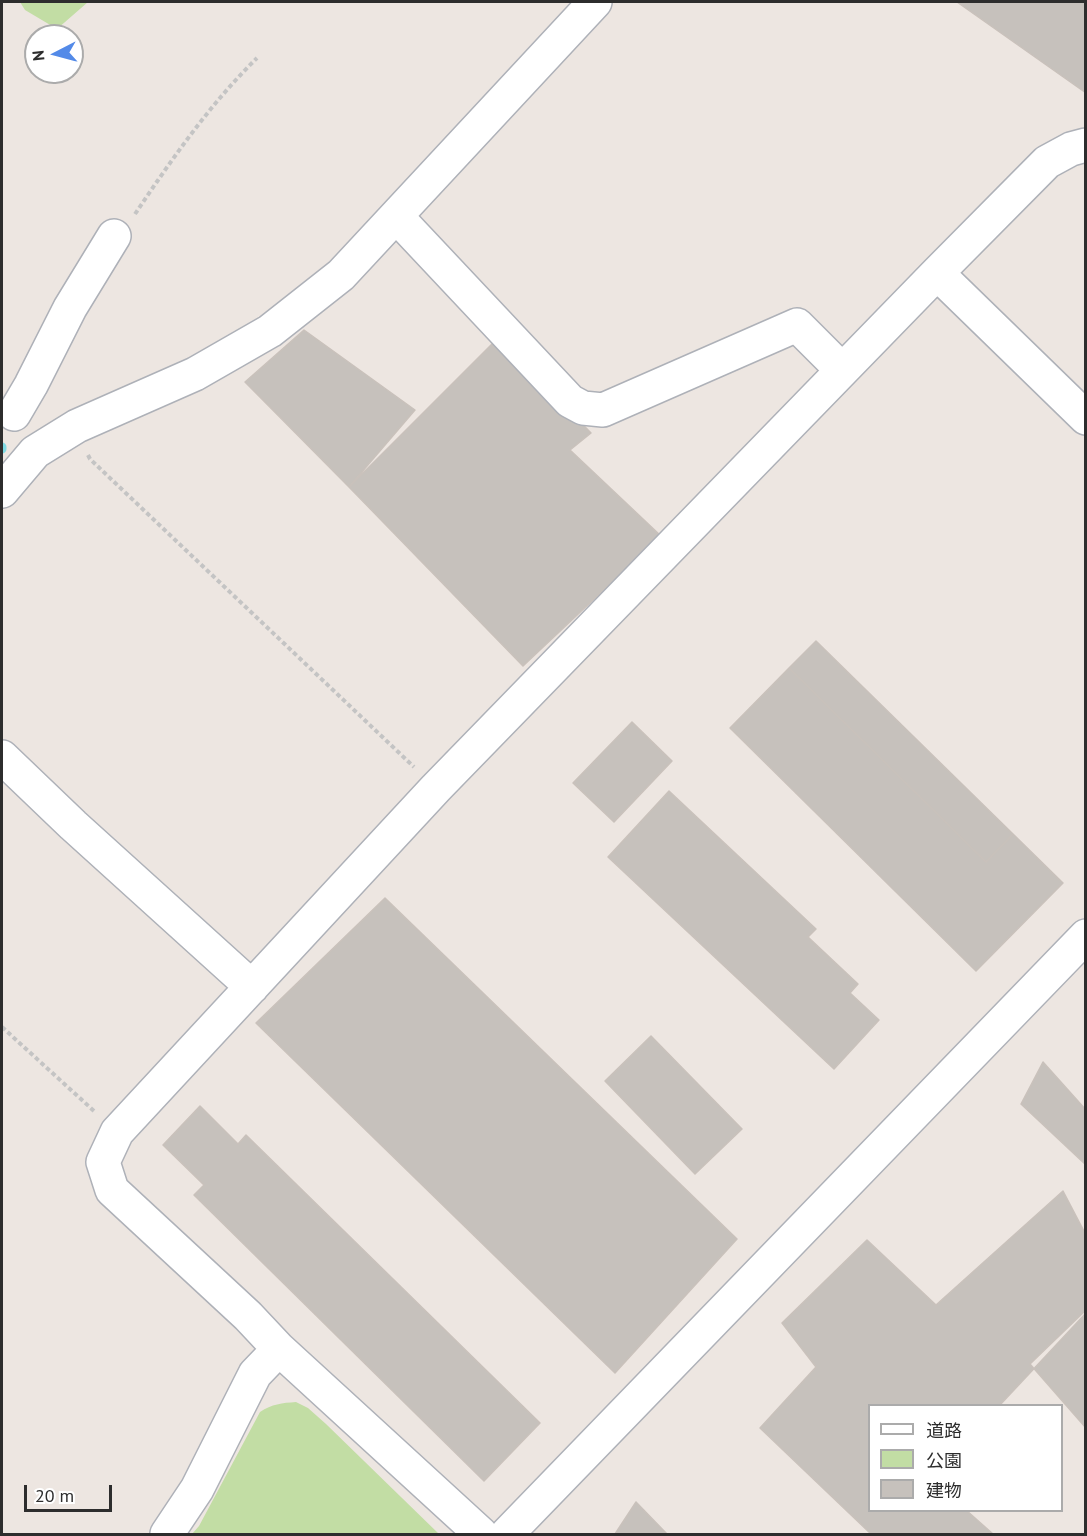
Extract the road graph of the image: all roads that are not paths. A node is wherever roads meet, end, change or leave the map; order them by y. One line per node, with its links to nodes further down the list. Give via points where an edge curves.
1 (594, 2): 3 (street)
2 (1086, 145): 5 (street, via 1047,162)
3 (396, 216): 6 (street, via 570,401 583,408 603,410 797,324); 9 (street, via 340,275 270,331 195,374 77,426)
4 (114, 236): 7 (street, via 70,308 31,385)
5 (937, 273): 6 (street); 8 (street)
6 (842, 370): 13 (street, via 436,788)
7 (8, 405): 9 (street)
8 (1086, 418)
9 (35, 452): 10 (street)
10 (2, 491)
11 (2, 757): 13 (street)
12 (1086, 936): 17 (street)
13 (252, 987): 14 (street, via 117,1132 103,1162 112,1190)
14 (279, 1349): 15 (street, via 255,1374 197,1489); 16 (street)
15 (167, 1534)
16 (482, 1534)
17 (507, 1534)

